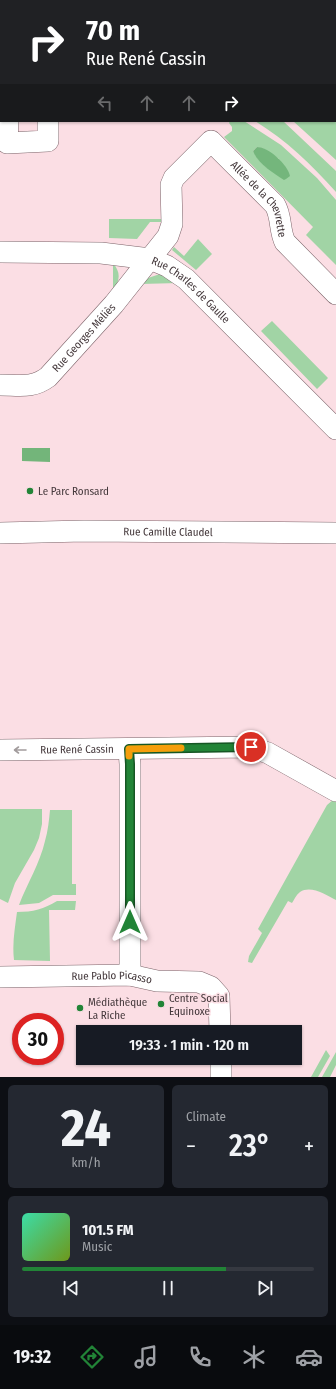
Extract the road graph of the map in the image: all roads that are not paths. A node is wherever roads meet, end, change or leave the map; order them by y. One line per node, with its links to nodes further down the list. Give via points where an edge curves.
1 (48, 122): 2 (street, via 48,141 8,142)
2 (5, 127)
3 (211, 141): 5 (street, Rue Georges Méliès, via 174,178 171,185 172,224 168,236); 6 (street, Allée de la Chevrette, via 275,205 279,212 285,242)
4 (0, 252): 5 (street, Rue Charles de Gaulle, via 100,253)
5 (150, 259): 7 (street, Rue Georges Méliès, via 114,304 48,377 33,385); 8 (street, Rue Charles de Gaulle, via 167,266 186,279)
6 (336, 294)
7 (0, 385)
8 (336, 429)
9 (0, 533): 10 (street, Rue Camille Claudel)
10 (336, 533)
11 (129, 749): 12 (street, Rue René Cassin, one-way to 12); 13 (street, Rue René Cassin, via 251,747 268,753); 14 (street)
12 (0, 750)
13 (336, 791)
14 (130, 975): 15 (street, Rue Pablo Picasso); 16 (street, Rue Pablo Picasso, via 157,981 199,982 211,987 219,996)
15 (0, 978)
16 (220, 1025)
17 (221, 1065): 18 (street)
18 (221, 1077)

